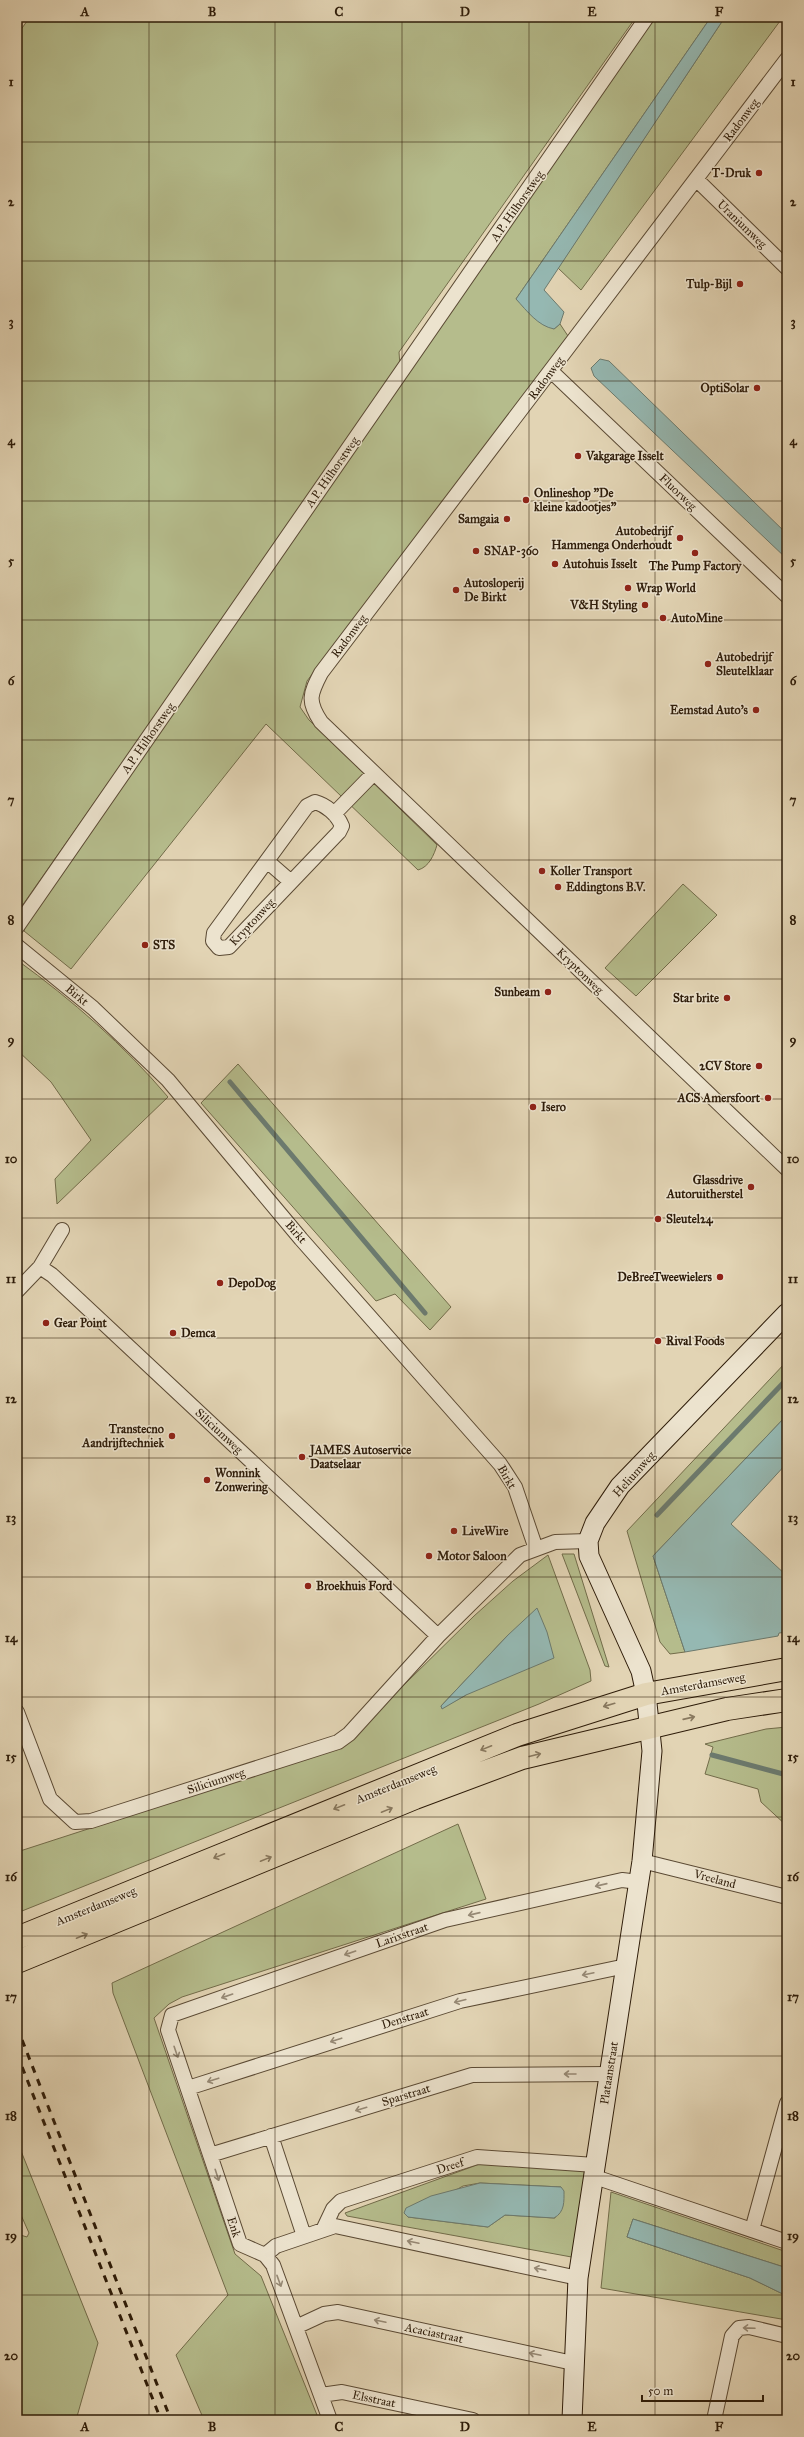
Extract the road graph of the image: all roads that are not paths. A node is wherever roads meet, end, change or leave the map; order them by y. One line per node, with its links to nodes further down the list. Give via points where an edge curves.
1 (647, 17): 12 (street, A.P. Hilhorstweg)
2 (787, 60): 3 (street, Radonweg)
3 (696, 179): 4 (street, Uraniumweg); 5 (street, Radonweg)
4 (787, 268)
5 (551, 371): 6 (street, Fluorweg); 7 (street, Radonweg, via 321,673)
6 (787, 596)
7 (310, 700): 8 (street, Kryptonweg, via 313,711 321,722)
8 (374, 773): 9 (street); 14 (street, Kryptonweg)
9 (334, 814): 10 (street, Kryptonweg, via 322,804 314,802 307,806); 11 (street, Kryptonweg, via 342,826)
10 (267, 861): 11 (street); 11 (street, Kryptonweg, via 214,933 213,941 218,948 229,947)
11 (290, 881)
12 (17, 927)
13 (17, 946): 20 (street, Birkt, via 93,1008 168,1080 301,1239 500,1464 515,1487)
14 (787, 1169)
15 (62, 1230): 16 (street)
16 (40, 1267): 17 (street); 21 (street, Siliciumweg, via 67,1289)
17 (17, 1291)
18 (787, 1313): 19 (street, Heliumweg, via 620,1486 595,1523)
19 (588, 1541): 20 (street, Siliciumweg, via 555,1542); 23 (street, via 589,1556 641,1672)
20 (536, 1548): 21 (street, Siliciumweg, via 520,1555)
21 (438, 1636): 25 (street, Siliciumweg, via 349,1734 338,1742 91,1821 75,1822 50,1799)
22 (787, 1669): 23 (main road, Amsterdamseweg)
23 (646, 1694): 26 (street, Plataanstraat); 30 (main road, Amsterdamseweg, one-way to 30, via 517,1735)
24 (787, 1700): 26 (main road, Amsterdamseweg, one-way to 24, via 727,1709)
25 (17, 1712)
26 (651, 1727): 27 (street, Plataanstraat, via 652,1751); 31 (main road, Amsterdamseweg, one-way to 26, via 415,1798 500,1766 522,1758)
27 (642, 1861): 28 (street, Plataanstraat); 29 (street, Vreeland)
28 (639, 1882): 32 (street, Plataanstraat); 33 (street, Larixstraat, one-way to 33, via 622,1880 445,1920)
29 (787, 1897)
30 (17, 1938)
31 (17, 1962)
32 (626, 1966): 34 (street, Plataanstraat); 35 (street, Denstraat, one-way to 35, via 460,2001)
33 (172, 2015): 35 (street, Enk, one-way to 35, via 168,2030)
34 (609, 2074): 37 (street, Sparstraat, one-way to 37, via 472,2075); 39 (street, Plataanstraat)
35 (188, 2088): 38 (street, Enk)
36 (787, 2103): 41 (street)
37 (271, 2136): 38 (street, Sparstraat); 42 (street)
38 (210, 2155): 44 (street, Enk, one-way to 44, via 240,2244)
39 (595, 2171): 40 (street, Dreef, via 477,2158 341,2201 333,2209); 41 (street, Dreef); 45 (street, Plataanstraat)
40 (324, 2228): 42 (street); 45 (street, one-way to 40, via 335,2226)
41 (752, 2230): 43 (street, Dreef)
42 (304, 2236): 44 (street, via 276,2246)
43 (787, 2242)
44 (265, 2255): 46 (street, one-way to 46, via 273,2265)
45 (578, 2278): 48 (street, Plataanstraat)
46 (296, 2327): 48 (street, Acaciastraat, one-way to 46, via 338,2312 324,2314); 49 (street)
47 (787, 2336): 53 (street, one-way to 53, via 749,2327 739,2328 732,2336)
48 (573, 2363): 52 (street, Plataanstraat)
49 (321, 2395): 50 (street); 51 (street, Elsstraat, via 342,2392)
50 (330, 2420)
51 (473, 2420)
52 (572, 2420)
53 (714, 2420)

